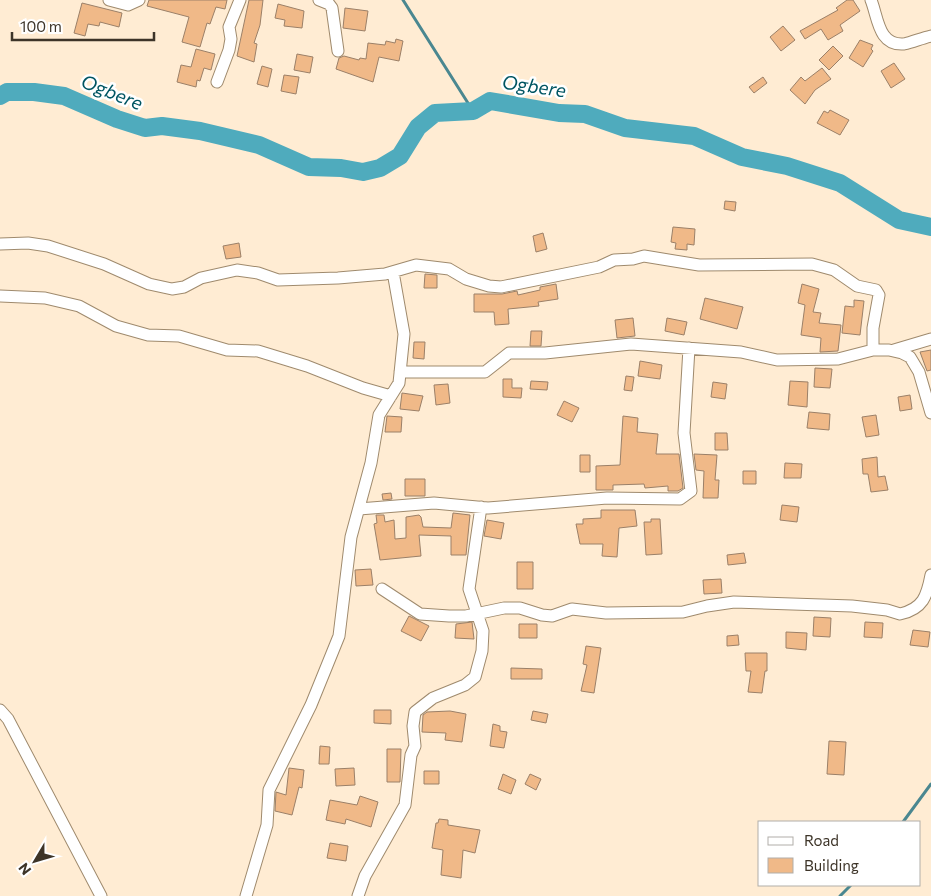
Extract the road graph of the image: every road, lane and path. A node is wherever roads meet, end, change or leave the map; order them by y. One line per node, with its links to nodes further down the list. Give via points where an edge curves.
1 (110, 0): 2 (street, via 128,4)
2 (138, 0)
3 (240, 0): 8 (street, via 229,26 229,50)
4 (318, 0): 7 (street, via 332,8)
5 (872, 0): 6 (street, via 880,31 890,42 901,44)
6 (931, 36)
7 (338, 51)
8 (217, 82)
9 (0, 244): 10 (street, via 48,246 104,264 149,284 172,289 237,270 278,280)
10 (393, 272): 14 (street, via 416,265 432,266 449,269 466,279 501,287 644,256 699,265 812,264 834,270 857,286 870,287 880,295 873,328); 16 (street, via 404,334)
11 (0, 296): 17 (street, via 46,298 79,306 116,326 148,335 179,336 228,350 258,351)
12 (931, 339): 15 (street)
13 (689, 348): 14 (street, via 741,352 777,360 838,359); 16 (street, via 631,344 545,353 509,353 485,372); 19 (street, via 684,433 691,491 686,496 680,499 607,498)
14 (873, 350): 15 (street)
15 (890, 350): 18 (street, via 910,357 919,372)
16 (400, 372): 17 (street, via 399,383)
17 (392, 396): 20 (street, via 379,415)
18 (931, 413)
19 (482, 507): 20 (street, via 434,503); 23 (street, via 469,590)
20 (359, 509): 26 (street, via 351,537 339,636 311,705 269,790 267,824)
21 (931, 575): 23 (street, via 920,607 900,614 852,606 734,602 683,612 606,613 572,609 542,616 520,608 504,608)
22 (382, 589): 23 (street, via 420,614)
23 (478, 614): 27 (street, via 483,632 475,677 433,698 415,712 416,746 411,756 405,805 365,876)
24 (0, 710): 25 (street, via 8,719)
25 (101, 896)
26 (246, 896)
27 (358, 896)

